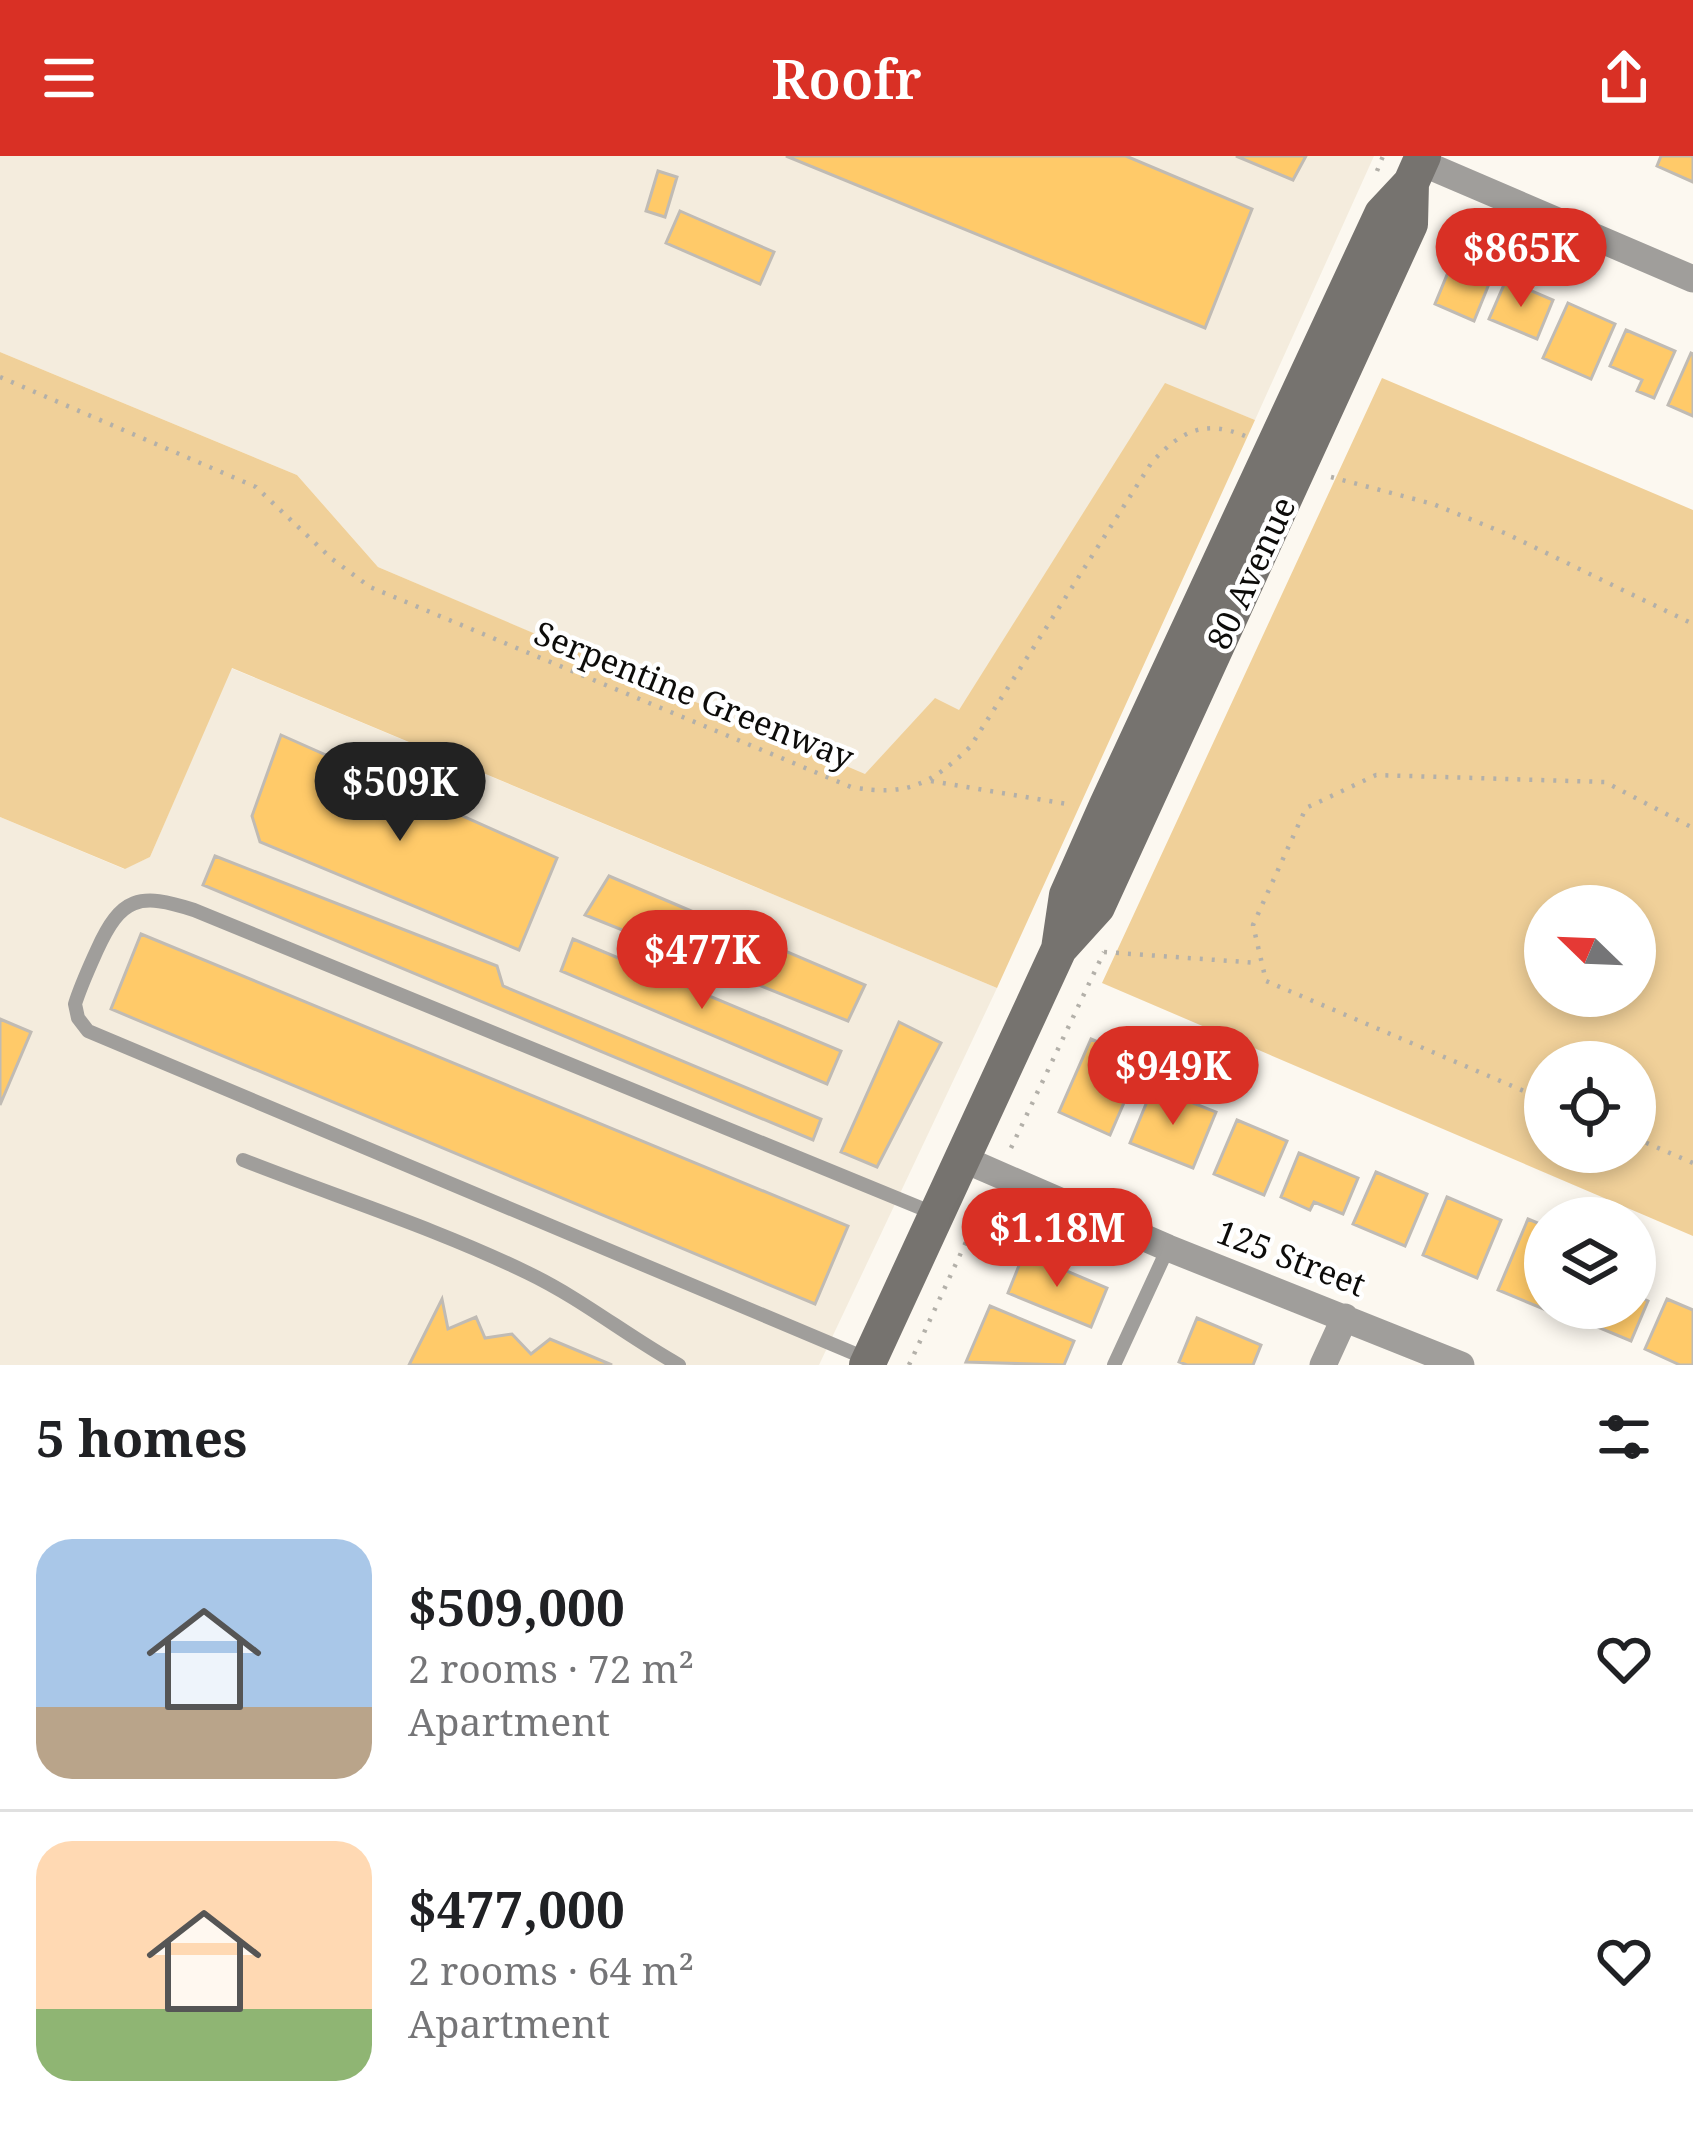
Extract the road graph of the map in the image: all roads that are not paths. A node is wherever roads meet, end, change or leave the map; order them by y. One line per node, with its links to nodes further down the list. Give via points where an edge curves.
1 (1418, 167): 2 (street); 4 (main road, 80 Avenue, via 1382,214 1107,805 1067,895 1059,949)
2 (1693, 279)
3 (243, 1160): 9 (lane, via 526,1272)
4 (963, 1160): 5 (main road, 80 Avenue); 6 (street, 125 Street)
5 (938, 1215): 8 (main road, 80 Avenue); 8 (lane, via 194,910 144,900 110,920 75,1004 88,1031)
6 (1168, 1248): 7 (street, 125 Street); 10 (lane)
7 (1345, 1317): 11 (street); 12 (street, 125 Street)
8 (868, 1362)
9 (679, 1365)
10 (1114, 1365)
11 (1323, 1365)
12 (1461, 1365)

